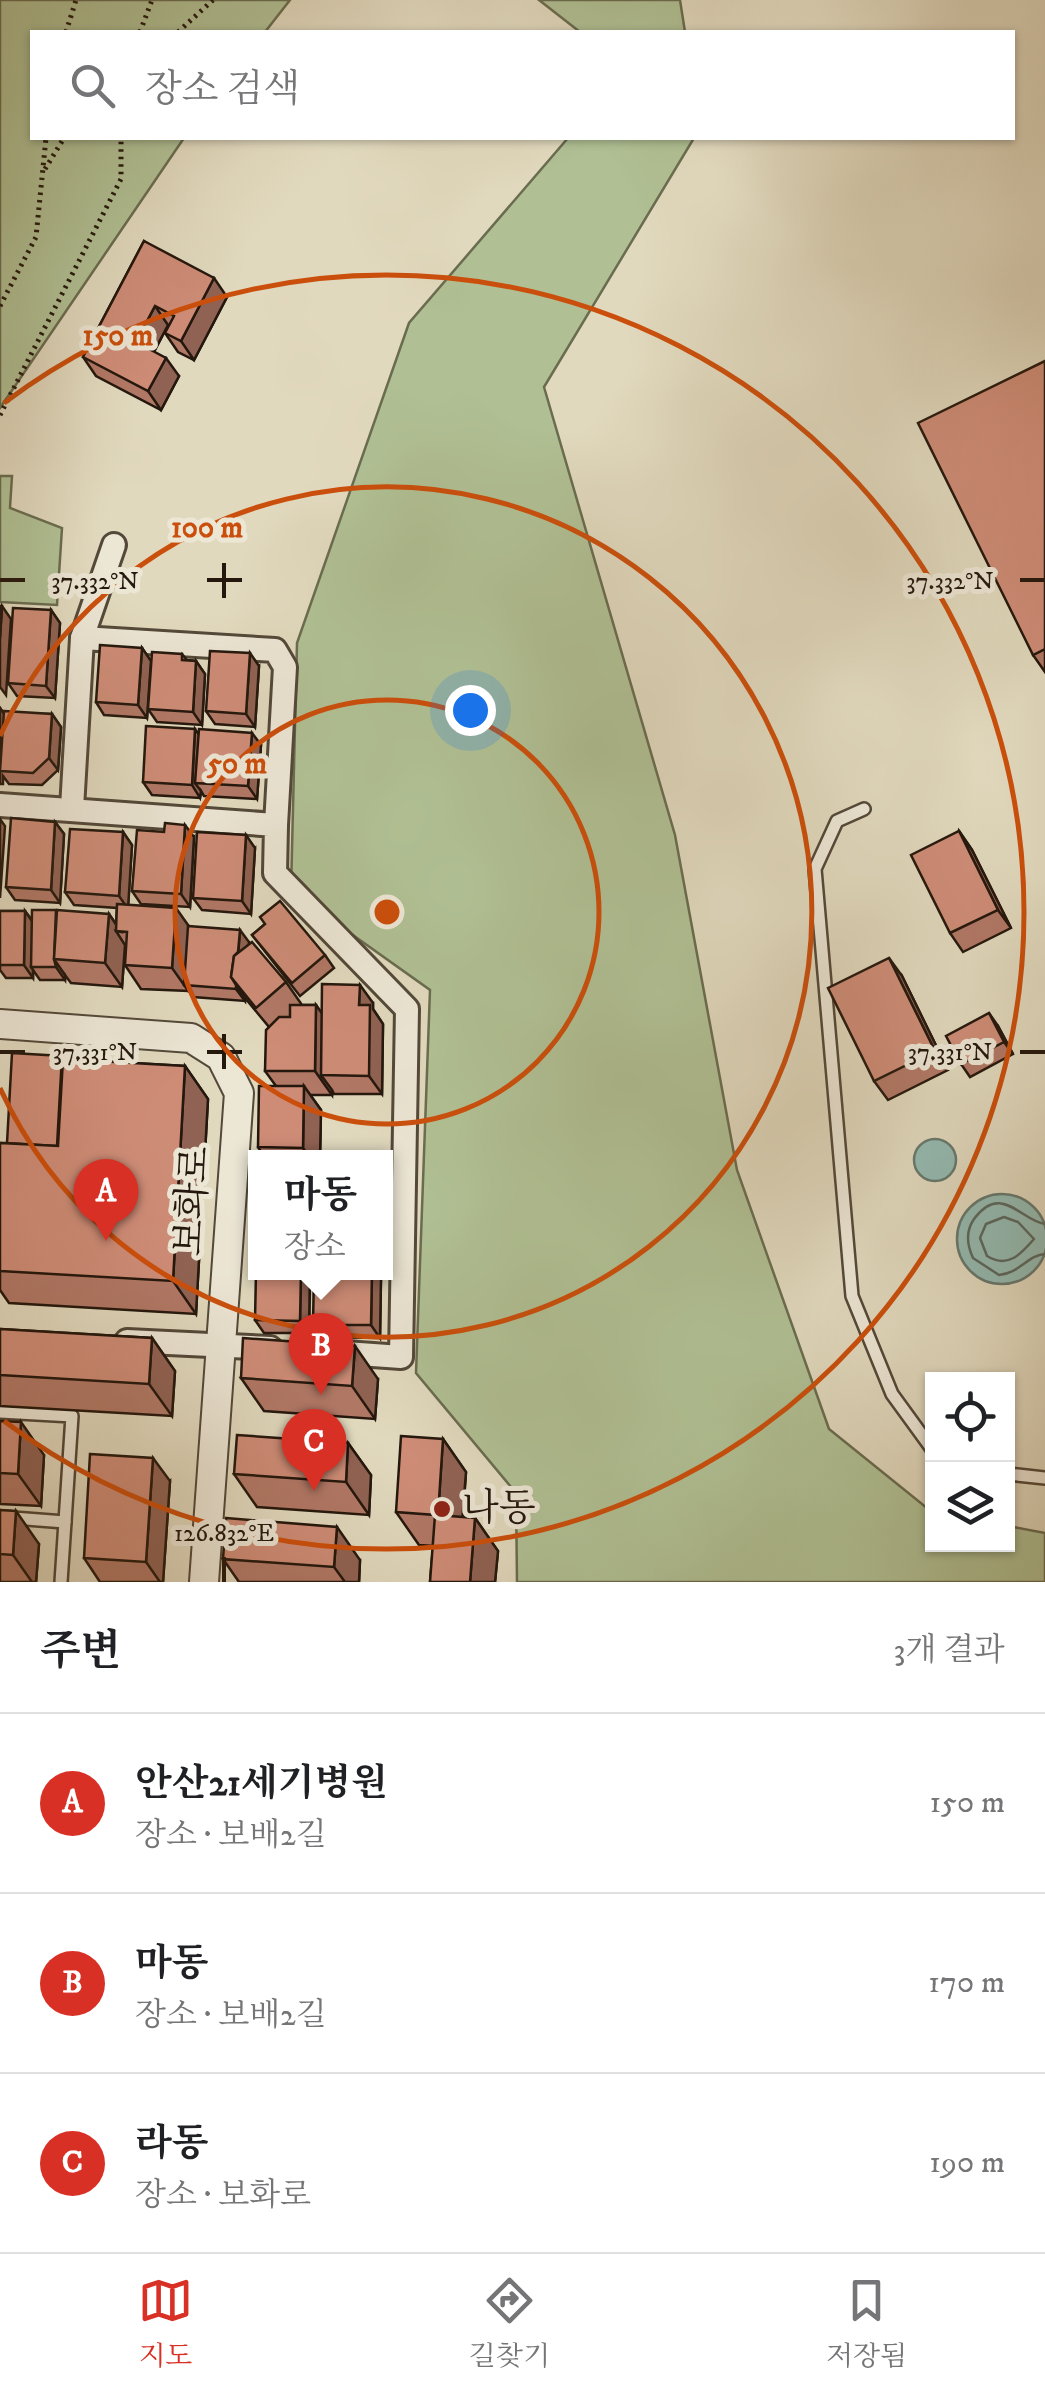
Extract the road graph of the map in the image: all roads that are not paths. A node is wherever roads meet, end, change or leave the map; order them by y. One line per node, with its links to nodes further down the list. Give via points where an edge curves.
1 (114, 545): 2 (street)
2 (82, 638): 4 (street); 6 (street, via 274,650 282,657)
3 (0, 804): 4 (street)
4 (72, 808): 6 (street)
5 (864, 810): 11 (lane, via 838,821 815,869 848,1260 852,1296 892,1394)
6 (276, 825): 9 (street, via 275,872 408,1009 400,1356)
7 (0, 1024): 9 (street, 보화로, via 191,1038 221,1057 239,1093)
8 (100, 1340): 9 (street)
9 (220, 1345): 17 (street, 보화로)
10 (0, 1412): 15 (lane, via 72,1416)
11 (925, 1439)
12 (1015, 1475): 13 (lane)
13 (1045, 1478)
14 (0, 1517): 15 (lane)
15 (65, 1522): 16 (lane)
16 (61, 1582)
17 (204, 1582)

